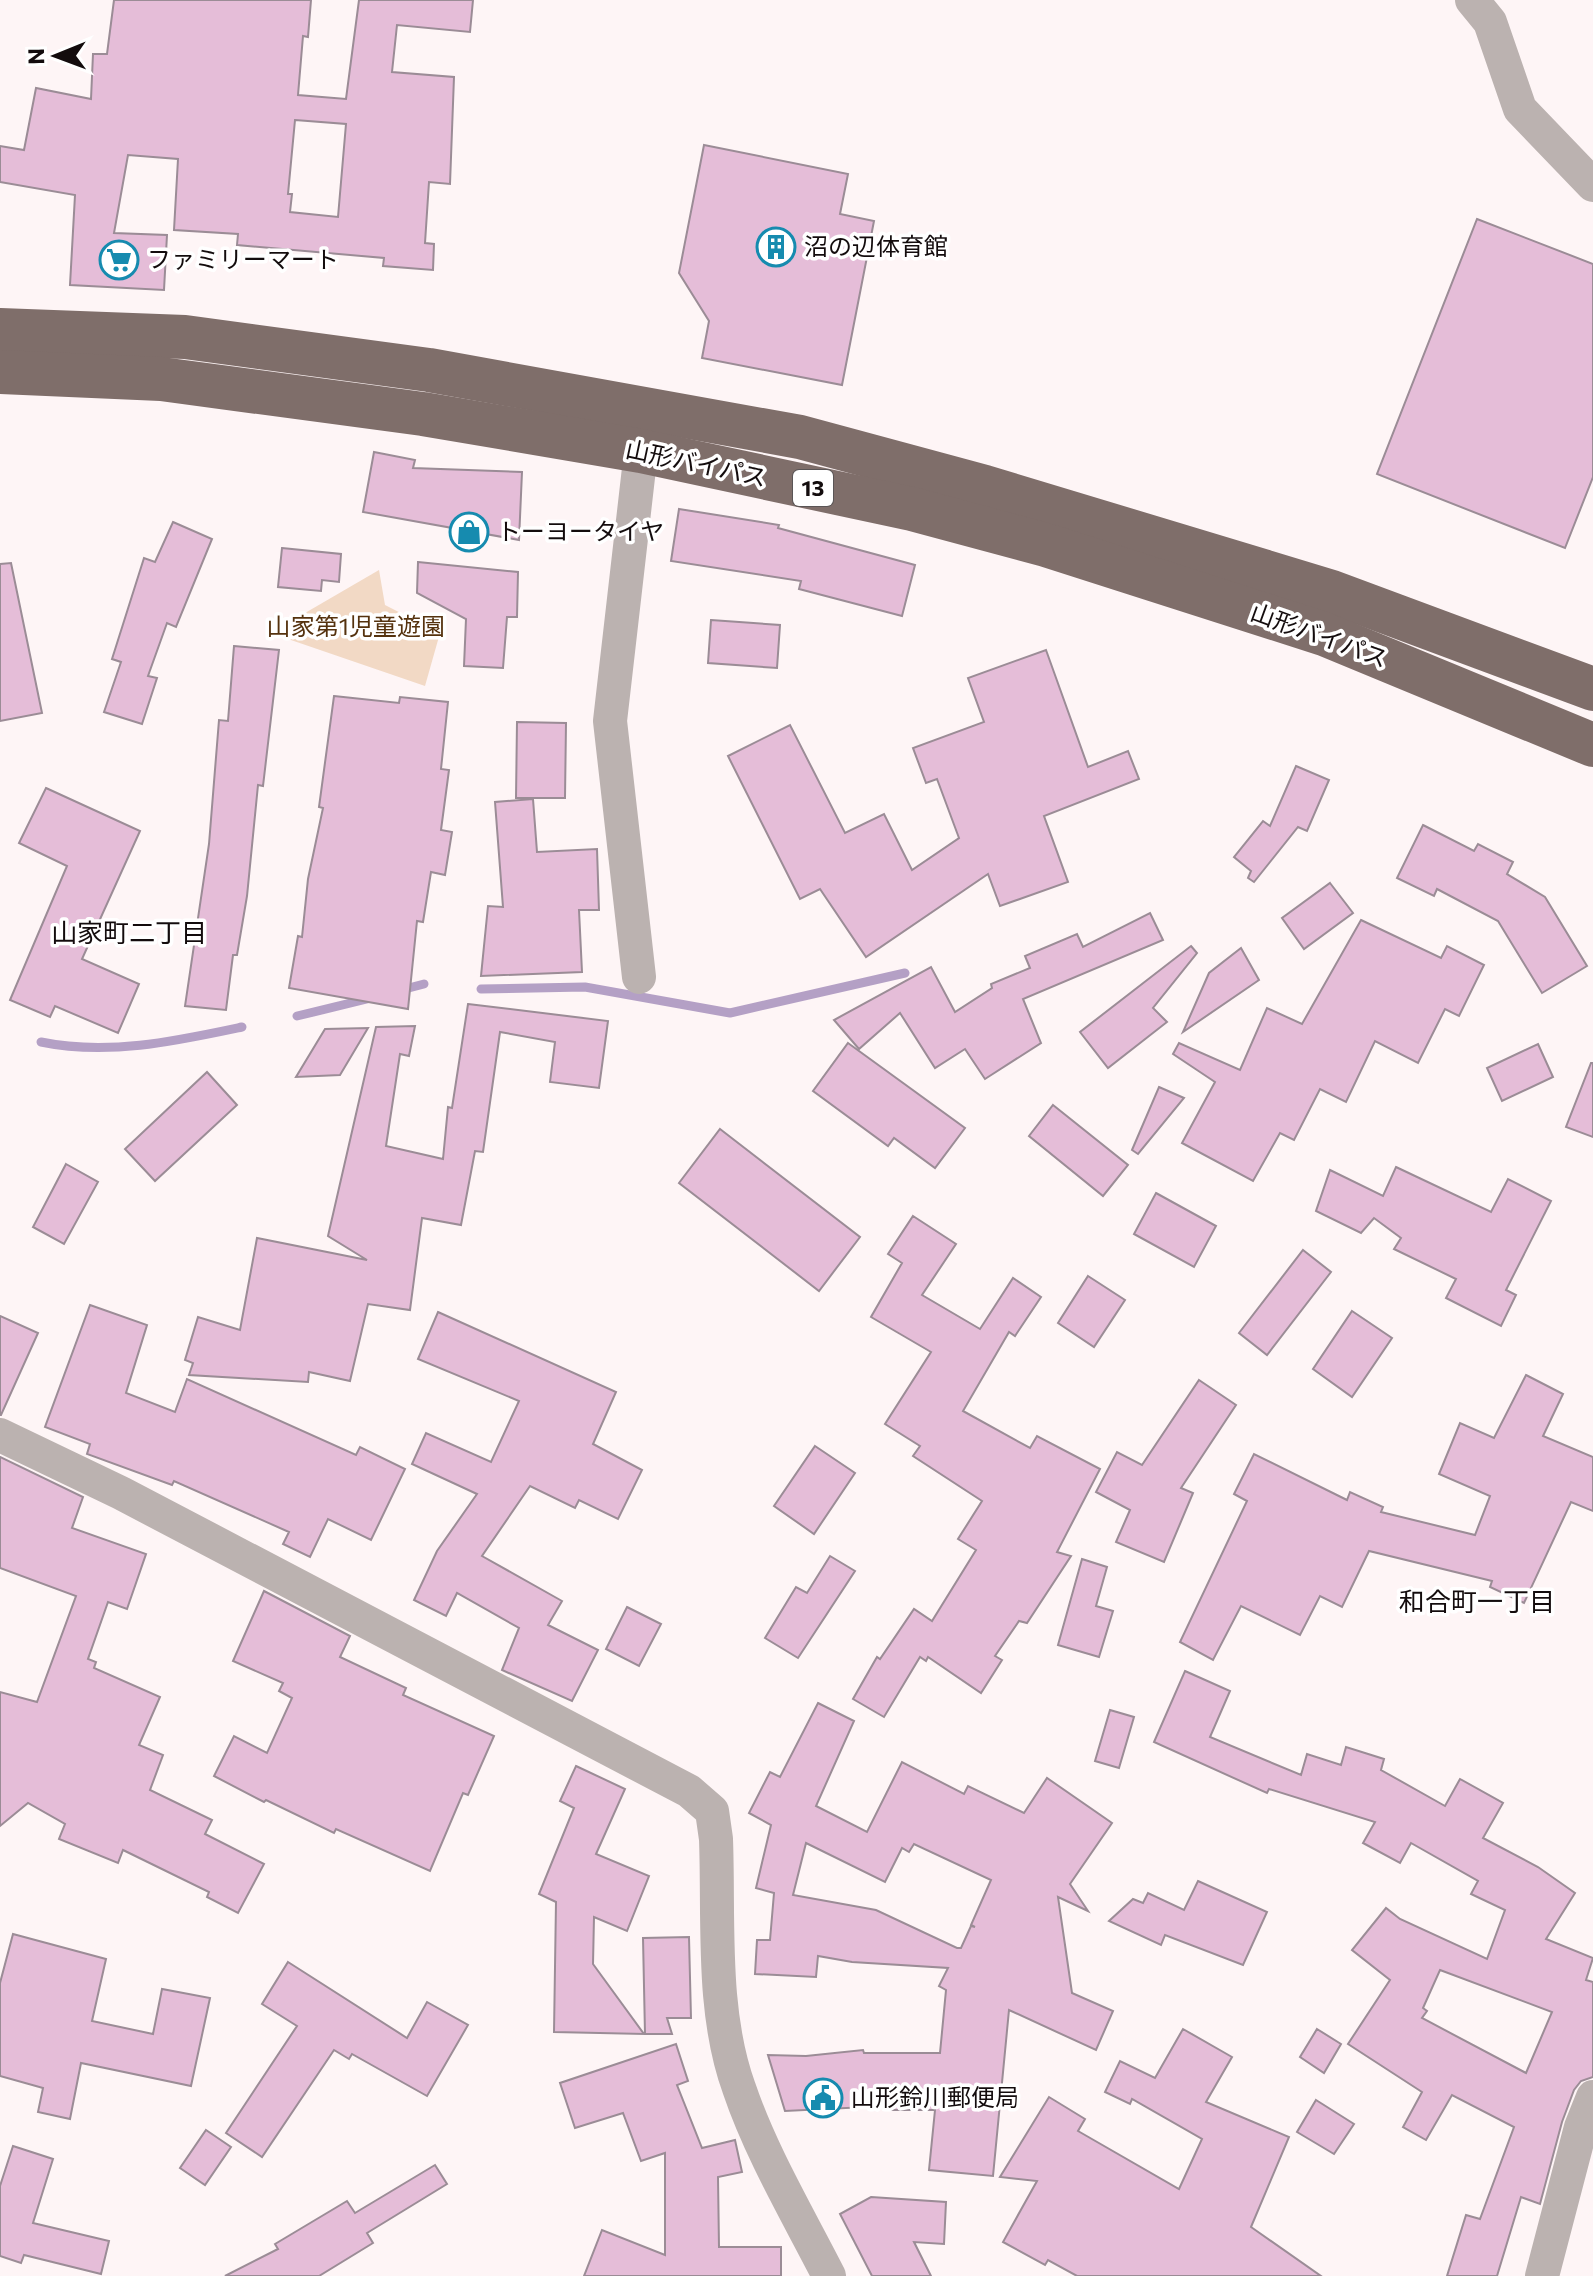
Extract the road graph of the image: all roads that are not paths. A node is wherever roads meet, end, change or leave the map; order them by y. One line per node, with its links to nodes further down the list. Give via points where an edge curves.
1 (1472, 0): 2 (street, via 1490,22 1520,109)
2 (1593, 185)
3 (0, 330): 6 (highway, 山形バイパス / 13, via 185,337 368,362 800,437 1332,592)
4 (0, 372): 5 (highway, 山形バイパス / 13, via 161,379 423,414)
5 (641, 451): 7 (highway, 山形バイパス / 13, via 912,509 1046,545 1324,634); 8 (street, via 610,721)
6 (1593, 689)
7 (1593, 745)
8 (639, 977)
9 (0, 1435): 11 (street, via 121,1493 689,1791 712,1811 723,2005 738,2087)
10 (1593, 2097): 12 (street)
11 (829, 2276)
12 (1542, 2276)

